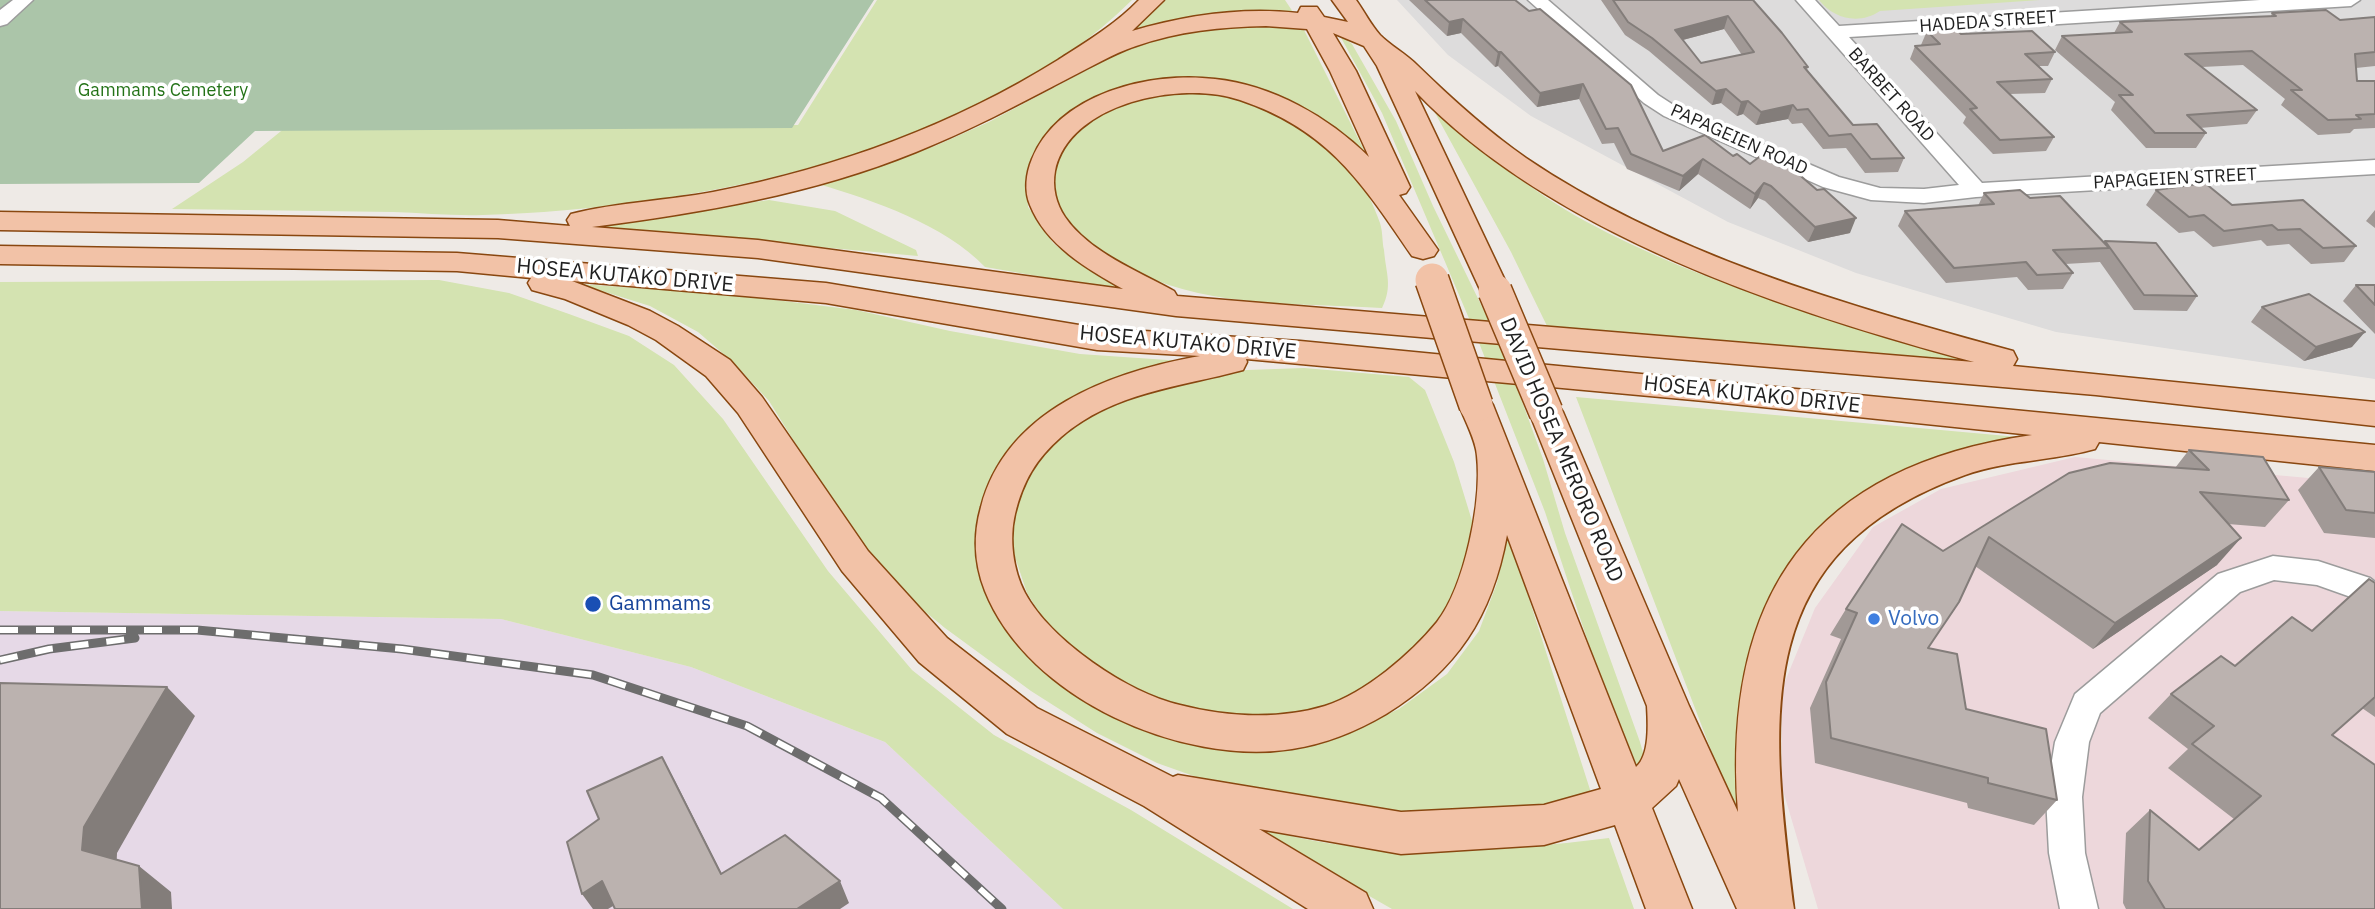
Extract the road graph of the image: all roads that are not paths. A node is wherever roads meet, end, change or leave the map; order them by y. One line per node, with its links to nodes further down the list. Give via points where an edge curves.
1 (24, 0): 10 (street)
2 (1152, 0): 14 (main road)
3 (1302, 0): 11 (main road)
4 (1344, 0): 13 (main road, DAVID HOSEA MERORO ROAD)
5 (1536, 0): 16 (street, PAPAGEIEN ROAD, via 1651,99 1699,125 1831,181 1879,195)
6 (1805, 0): 12 (street, BARBET ROAD)
7 (2131, 0): 9 (street)
8 (2351, 0): 9 (street, HADEDA STREET)
9 (2169, 10): 12 (street, HADEDA STREET)
10 (0, 20)
11 (1316, 24): 13 (main road); 14 (main road, via 1265,19 1195,23 1125,42); 21 (main road, via 1343,71)
12 (1835, 32): 16 (street, BARBET ROAD)
13 (1374, 41): 24 (main road, via 1460,121 1554,188 1631,228 1814,304 1928,340); 30 (main road, DAVID HOSEA MERORO ROAD, bridge, via 1390,66 1495,291)
14 (1050, 78): 18 (main road, via 924,140 785,185 630,214)
15 (2375, 167): 16 (street, PAPAGEIEN STREET)
16 (1976, 190)
17 (0, 221): 18 (main road, HOSEA KUTAKO DRIVE)
18 (498, 229): 22 (main road, HOSEA KUTAKO DRIVE, via 758,249)
19 (0, 255): 20 (main road, HOSEA KUTAKO DRIVE)
20 (457, 262): 23 (main road, HOSEA KUTAKO DRIVE, via 827,293 1097,339); 31 (main road, via 576,292 667,333 718,368 750,405 855,561 933,650 1022,721)
21 (1428, 265): 22 (main road, via 1368,170 1323,131 1287,110 1238,91 1214,86 1146,91 1072,121 1045,158 1040,179 1044,206 1070,240); 27 (main road, bridge)
22 (1176, 306): 24 (main road, HOSEA KUTAKO DRIVE)
23 (1300, 352): 26 (main road, HOSEA KUTAKO DRIVE); 27 (main road, via 1178,371 1100,397 1029,444 1010,470 997,504 993,539 1006,594 1030,629 1066,666 1106,694 1165,721 1249,732 1328,723 1401,685 1436,653 1463,618 1483,570 1491,532)
24 (2096, 384): 25 (main road, HOSEA KUTAKO DRIVE)
25 (2375, 414)
26 (2124, 433): 28 (main road, HOSEA KUTAKO DRIVE); 36 (main road, via 2009,451 1931,473 1859,512 1810,562 1786,603 1765,663 1757,728)
27 (1495, 455): 32 (main road)
28 (2375, 458)
29 (2375, 598): 37 (street, via 2358,587 2307,571 2273,568 2229,583 2087,705 2072,741 2064,797 2067,853)
30 (1668, 706): 32 (main road, via 1661,772); 35 (main road, DAVID HOSEA MERORO ROAD)
31 (1159, 792): 32 (main road, via 1401,833 1544,825); 33 (main road)
32 (1629, 801): 34 (main road)
33 (1350, 909)
34 (1669, 909)
35 (1760, 909)
36 (1771, 909)
37 (2079, 909)

